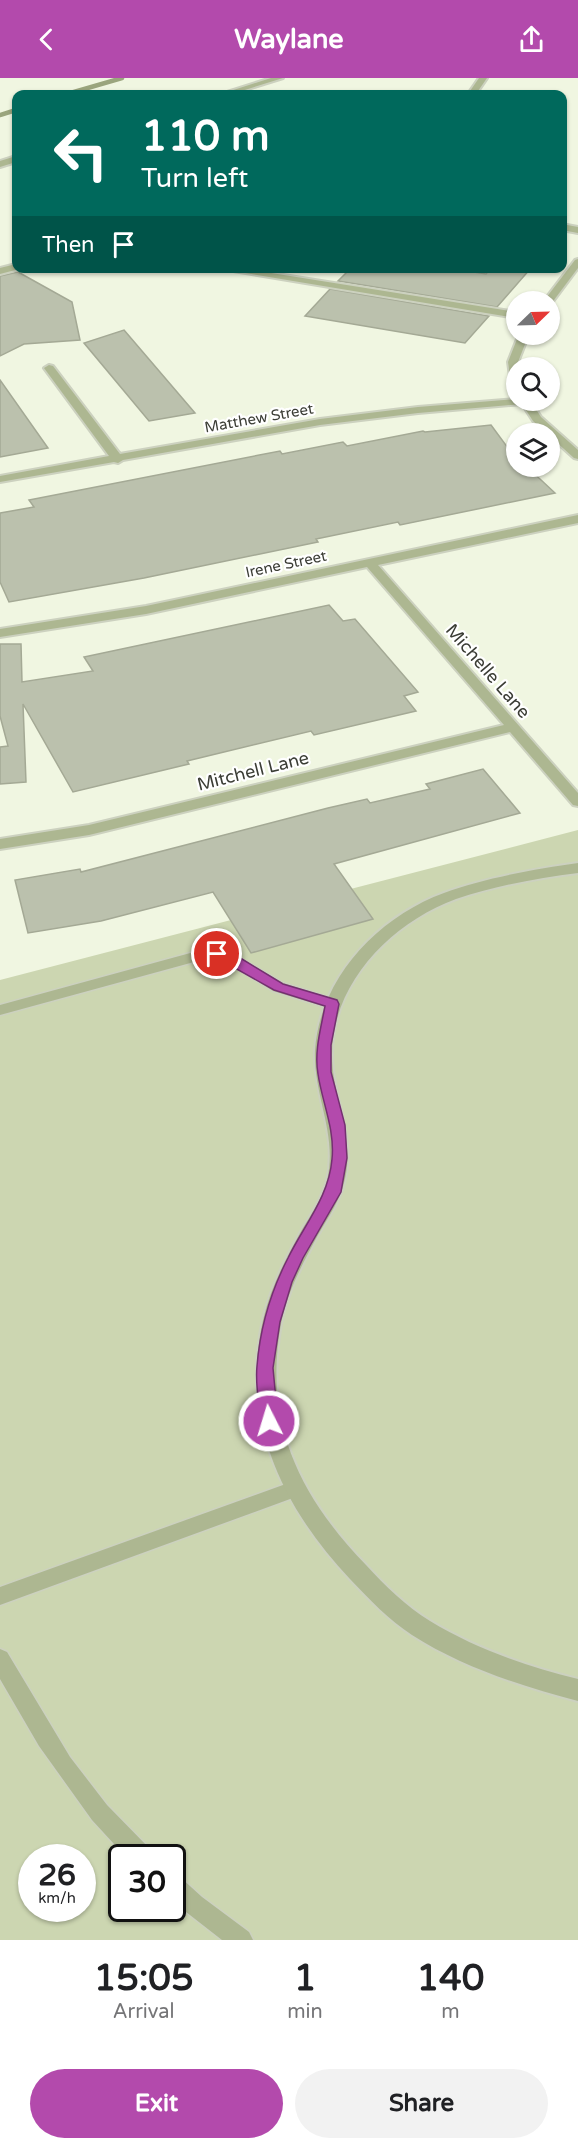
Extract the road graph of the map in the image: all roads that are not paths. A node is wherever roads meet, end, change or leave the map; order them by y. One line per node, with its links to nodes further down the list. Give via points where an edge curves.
1 (279, 78): 2 (street)
2 (238, 90)
3 (578, 262): 5 (street)
4 (251, 273): 6 (street)
5 (556, 291)
6 (506, 313)
7 (49, 368): 11 (street)
8 (506, 403): 11 (street, Matthew Street, via 350,418)
9 (531, 411): 10 (street)
10 (578, 456)
11 (118, 460): 12 (street, Matthew Street)
12 (0, 479)
13 (578, 519): 14 (street, Irene Street)
14 (370, 562): 15 (street, Irene Street, via 146,610); 16 (street, Michelle Lane)
15 (0, 633)
16 (513, 727): 17 (street, Michelle Lane); 18 (street, Mitchell Lane, via 100,827)
17 (578, 802)
18 (0, 844)
19 (578, 868): 20 (street, via 530,874 449,896 388,932 360,960)
20 (332, 1004): 21 (lane, via 278,987 217,954); 22 (street, via 324,1045 324,1072 337,1125 340,1158 333,1192 285,1282 272,1322 265,1368 269,1421)
21 (0, 1010)
22 (294, 1489): 23 (lane); 25 (street, via 343,1558 425,1631 481,1658)
23 (0, 1596)
24 (0, 1659): 26 (lane, via 75,1785)
25 (578, 1690)
26 (130, 1844)
27 (186, 1898): 28 (lane)
28 (241, 1940)

